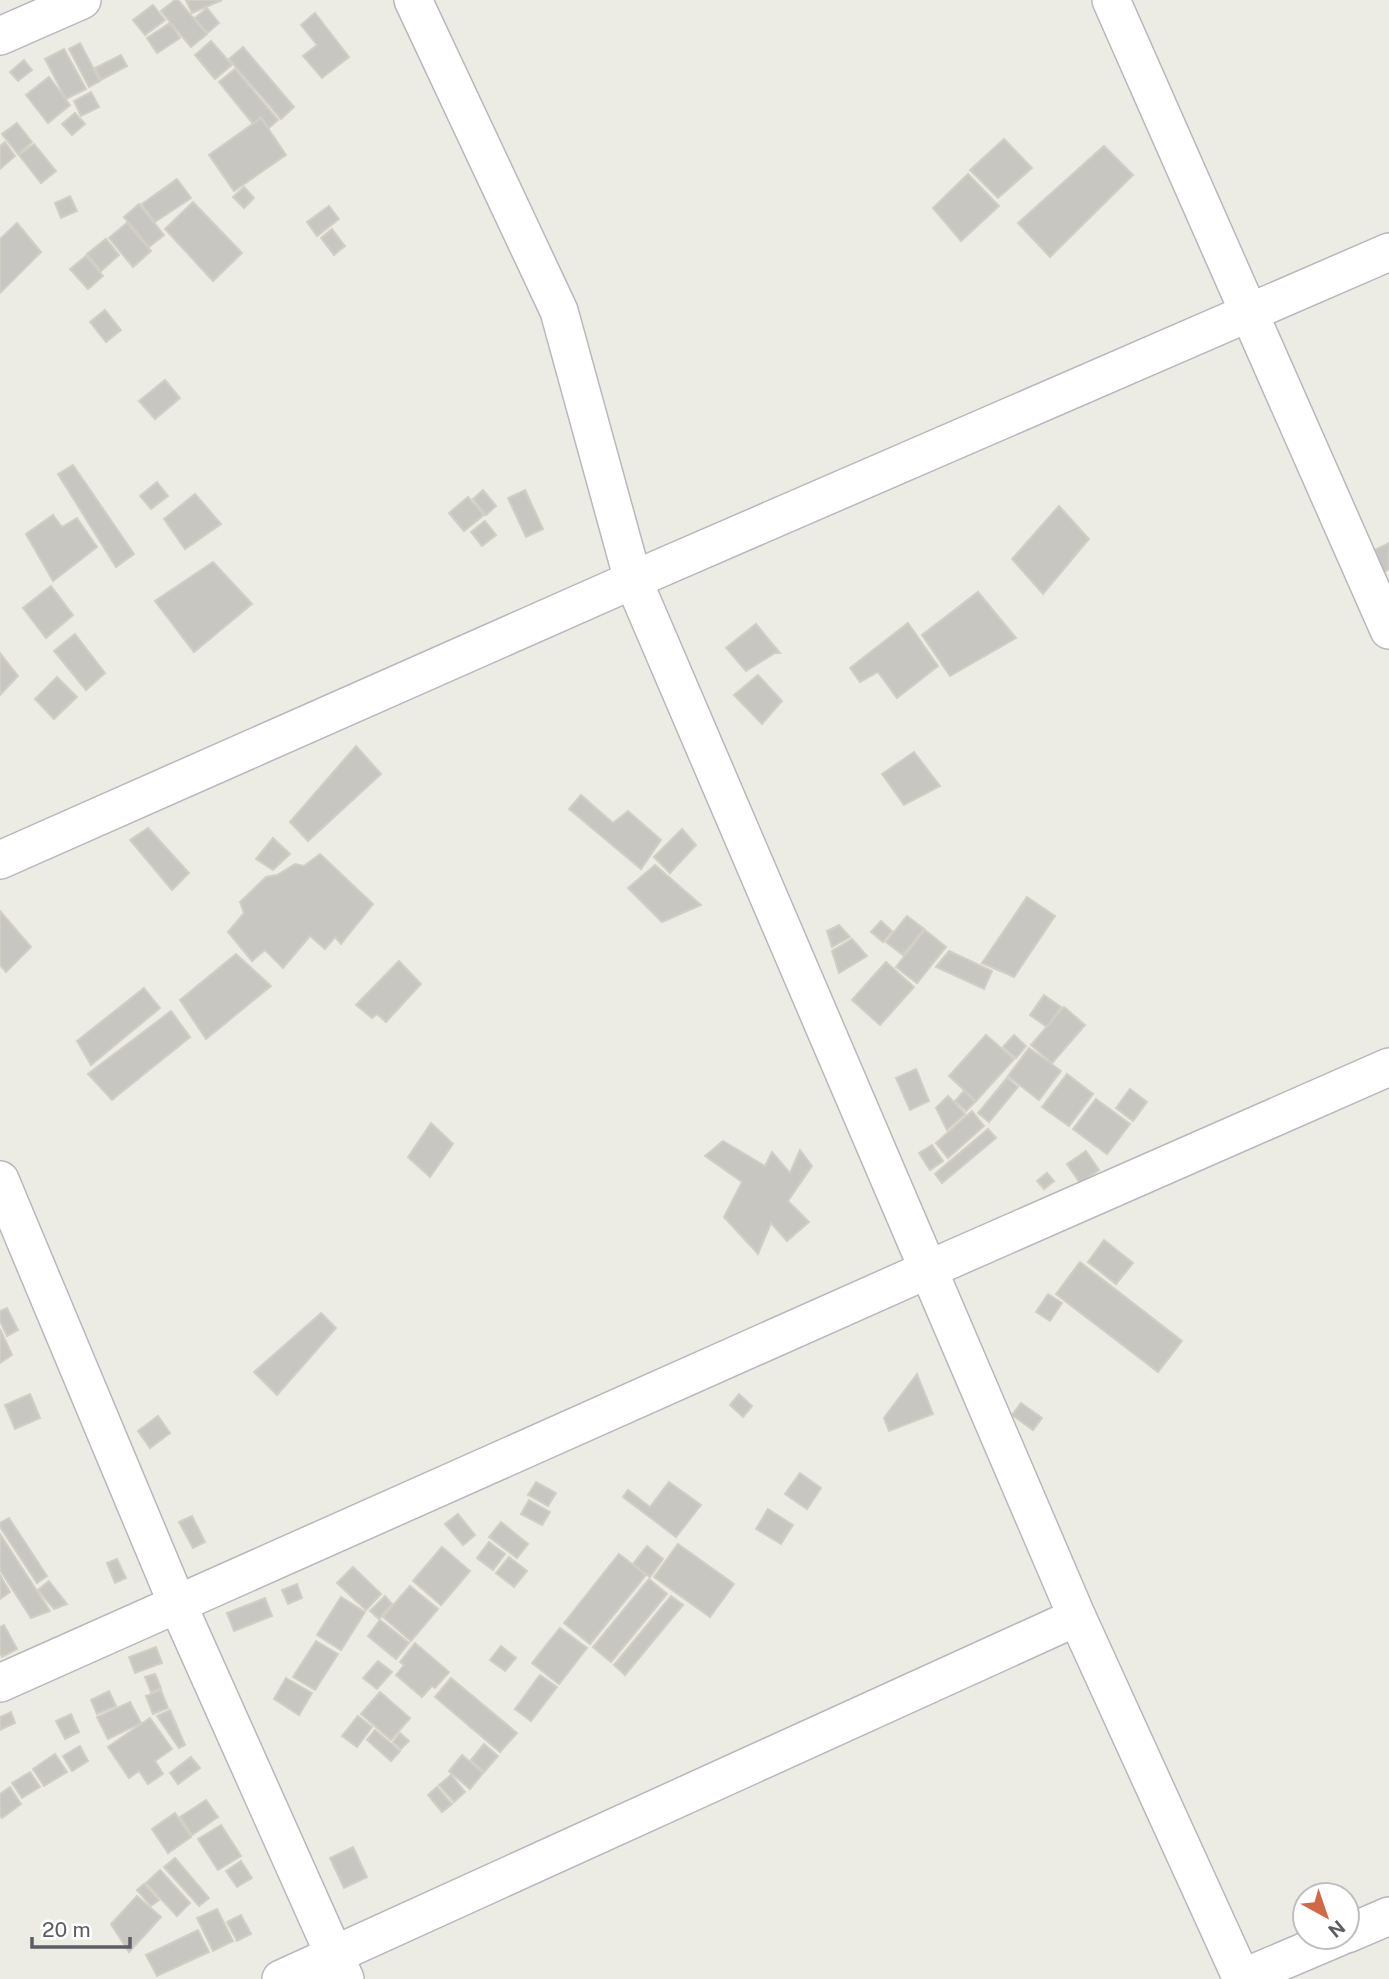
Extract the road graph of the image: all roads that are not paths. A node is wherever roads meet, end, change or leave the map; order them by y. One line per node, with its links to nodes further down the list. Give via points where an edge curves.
1 (82, 0): 4 (street)
2 (412, 0): 7 (street, via 559,311)
3 (1111, 0): 6 (street)
4 (0, 36)
5 (1389, 252): 6 (street)
6 (1250, 312): 7 (street); 8 (street)
7 (633, 580): 9 (street); 13 (street)
8 (1389, 630)
9 (0, 860)
10 (1389, 1067): 13 (street)
11 (0, 1180): 12 (street)
12 (15, 1250): 14 (street)
13 (927, 1270): 14 (street); 15 (street)
14 (177, 1603): 16 (street); 20 (street)
15 (1077, 1617): 20 (street); 22 (street)
16 (0, 1683)
17 (1389, 1916): 18 (street)
18 (1361, 1928)
19 (1306, 1951): 22 (street)
20 (339, 1967): 21 (street)
21 (281, 1979)
22 (1241, 1979)

